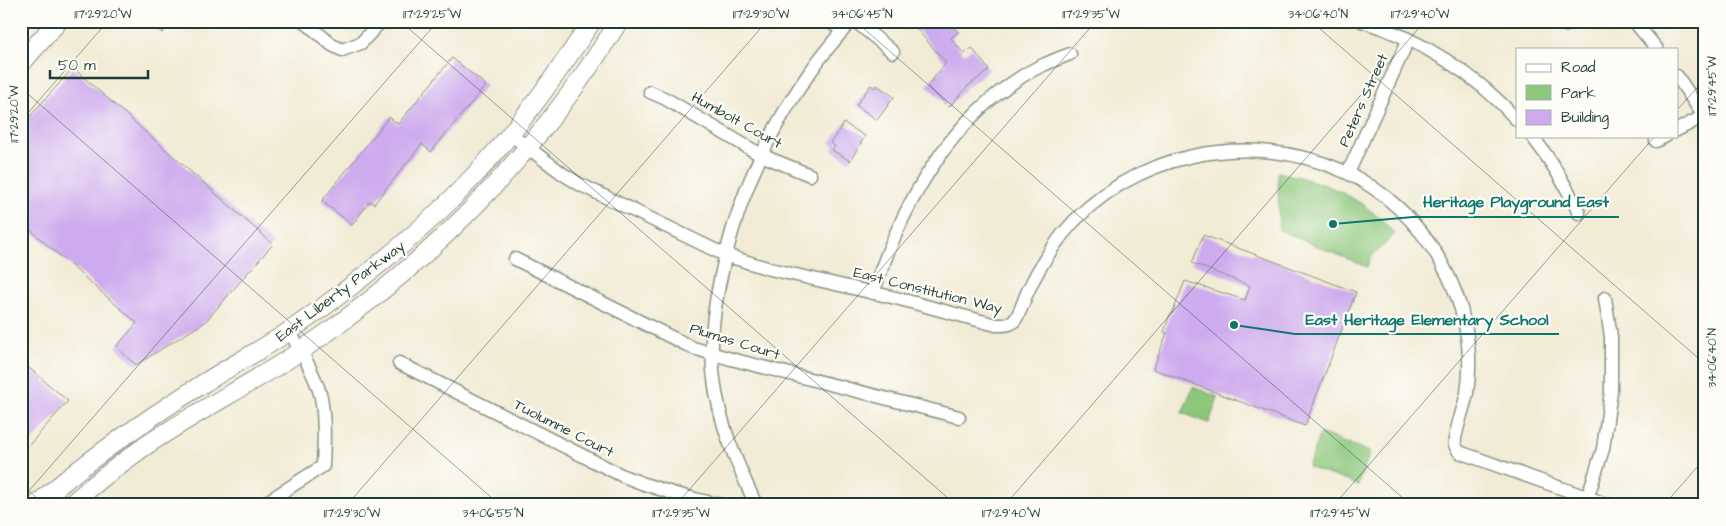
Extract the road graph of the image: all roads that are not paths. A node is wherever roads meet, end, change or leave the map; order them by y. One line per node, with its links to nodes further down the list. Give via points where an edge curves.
1 (58, 21): 15 (main road)
2 (304, 21): 3 (street, via 342,50 361,43)
3 (381, 21)
4 (592, 21): 21 (street, East Liberty Parkway, via 550,85)
5 (619, 21): 23 (street, East Liberty Parkway, via 597,56)
6 (828, 21): 10 (street)
7 (855, 21): 13 (street)
8 (1362, 21): 11 (street)
9 (1634, 21): 12 (street)
10 (847, 26): 24 (street, via 794,97)
11 (1408, 40): 19 (street, via 1468,75); 25 (street, Peters Street)
12 (1656, 48)
13 (893, 52)
14 (1070, 54): 30 (street, via 1027,73 1011,84 954,138 904,214)
15 (21, 63)
16 (1678, 78): 18 (street)
17 (650, 92): 24 (street, Humbolt Court)
18 (1704, 117): 20 (street)
19 (1516, 119)
20 (1678, 130)
21 (510, 134): 23 (street, East Constitution Way); 32 (street, East Liberty Parkway, via 473,178 421,229)
22 (1534, 138): 27 (street, via 1566,184)
23 (528, 148): 28 (street, East Constitution Way, via 579,184); 33 (street, East Liberty Parkway, via 480,201 414,264)
24 (761, 155): 26 (street, Humbolt Court); 28 (street)
25 (1348, 173): 30 (street, East Constitution Way, via 1289,154 1253,150 1195,154 1143,172 1109,191 1070,225 1044,262 1013,322 1006,325); 37 (street, East Constitution Way, via 1380,193 1406,216 1431,246 1449,277 1458,300 1468,348 1467,392 1455,437 1459,452)
26 (810, 175)
27 (1580, 213)
28 (725, 255): 30 (street, East Constitution Way); 34 (street, via 716,297)
29 (516, 259): 34 (street, Plumas Court, via 668,336)
30 (872, 293)
31 (1605, 298): 37 (street, via 1611,337 1611,391 1604,449)
32 (289, 331): 33 (street); 38 (street, East Liberty Parkway, via 121,436)
33 (302, 350): 39 (street, East Liberty Parkway, via 142,448); 40 (street, via 320,396 324,430 323,466)
34 (712, 354): 36 (street, Plumas Court); 42 (street, via 726,438)
35 (399, 362): 41 (street, Tuolumne Court, via 623,476 689,499)
36 (959, 417)
37 (1588, 496): 43 (street, East Constitution Way)
38 (36, 505)
39 (70, 505)
40 (262, 505)
41 (721, 505)
42 (756, 505)
43 (1609, 505)

